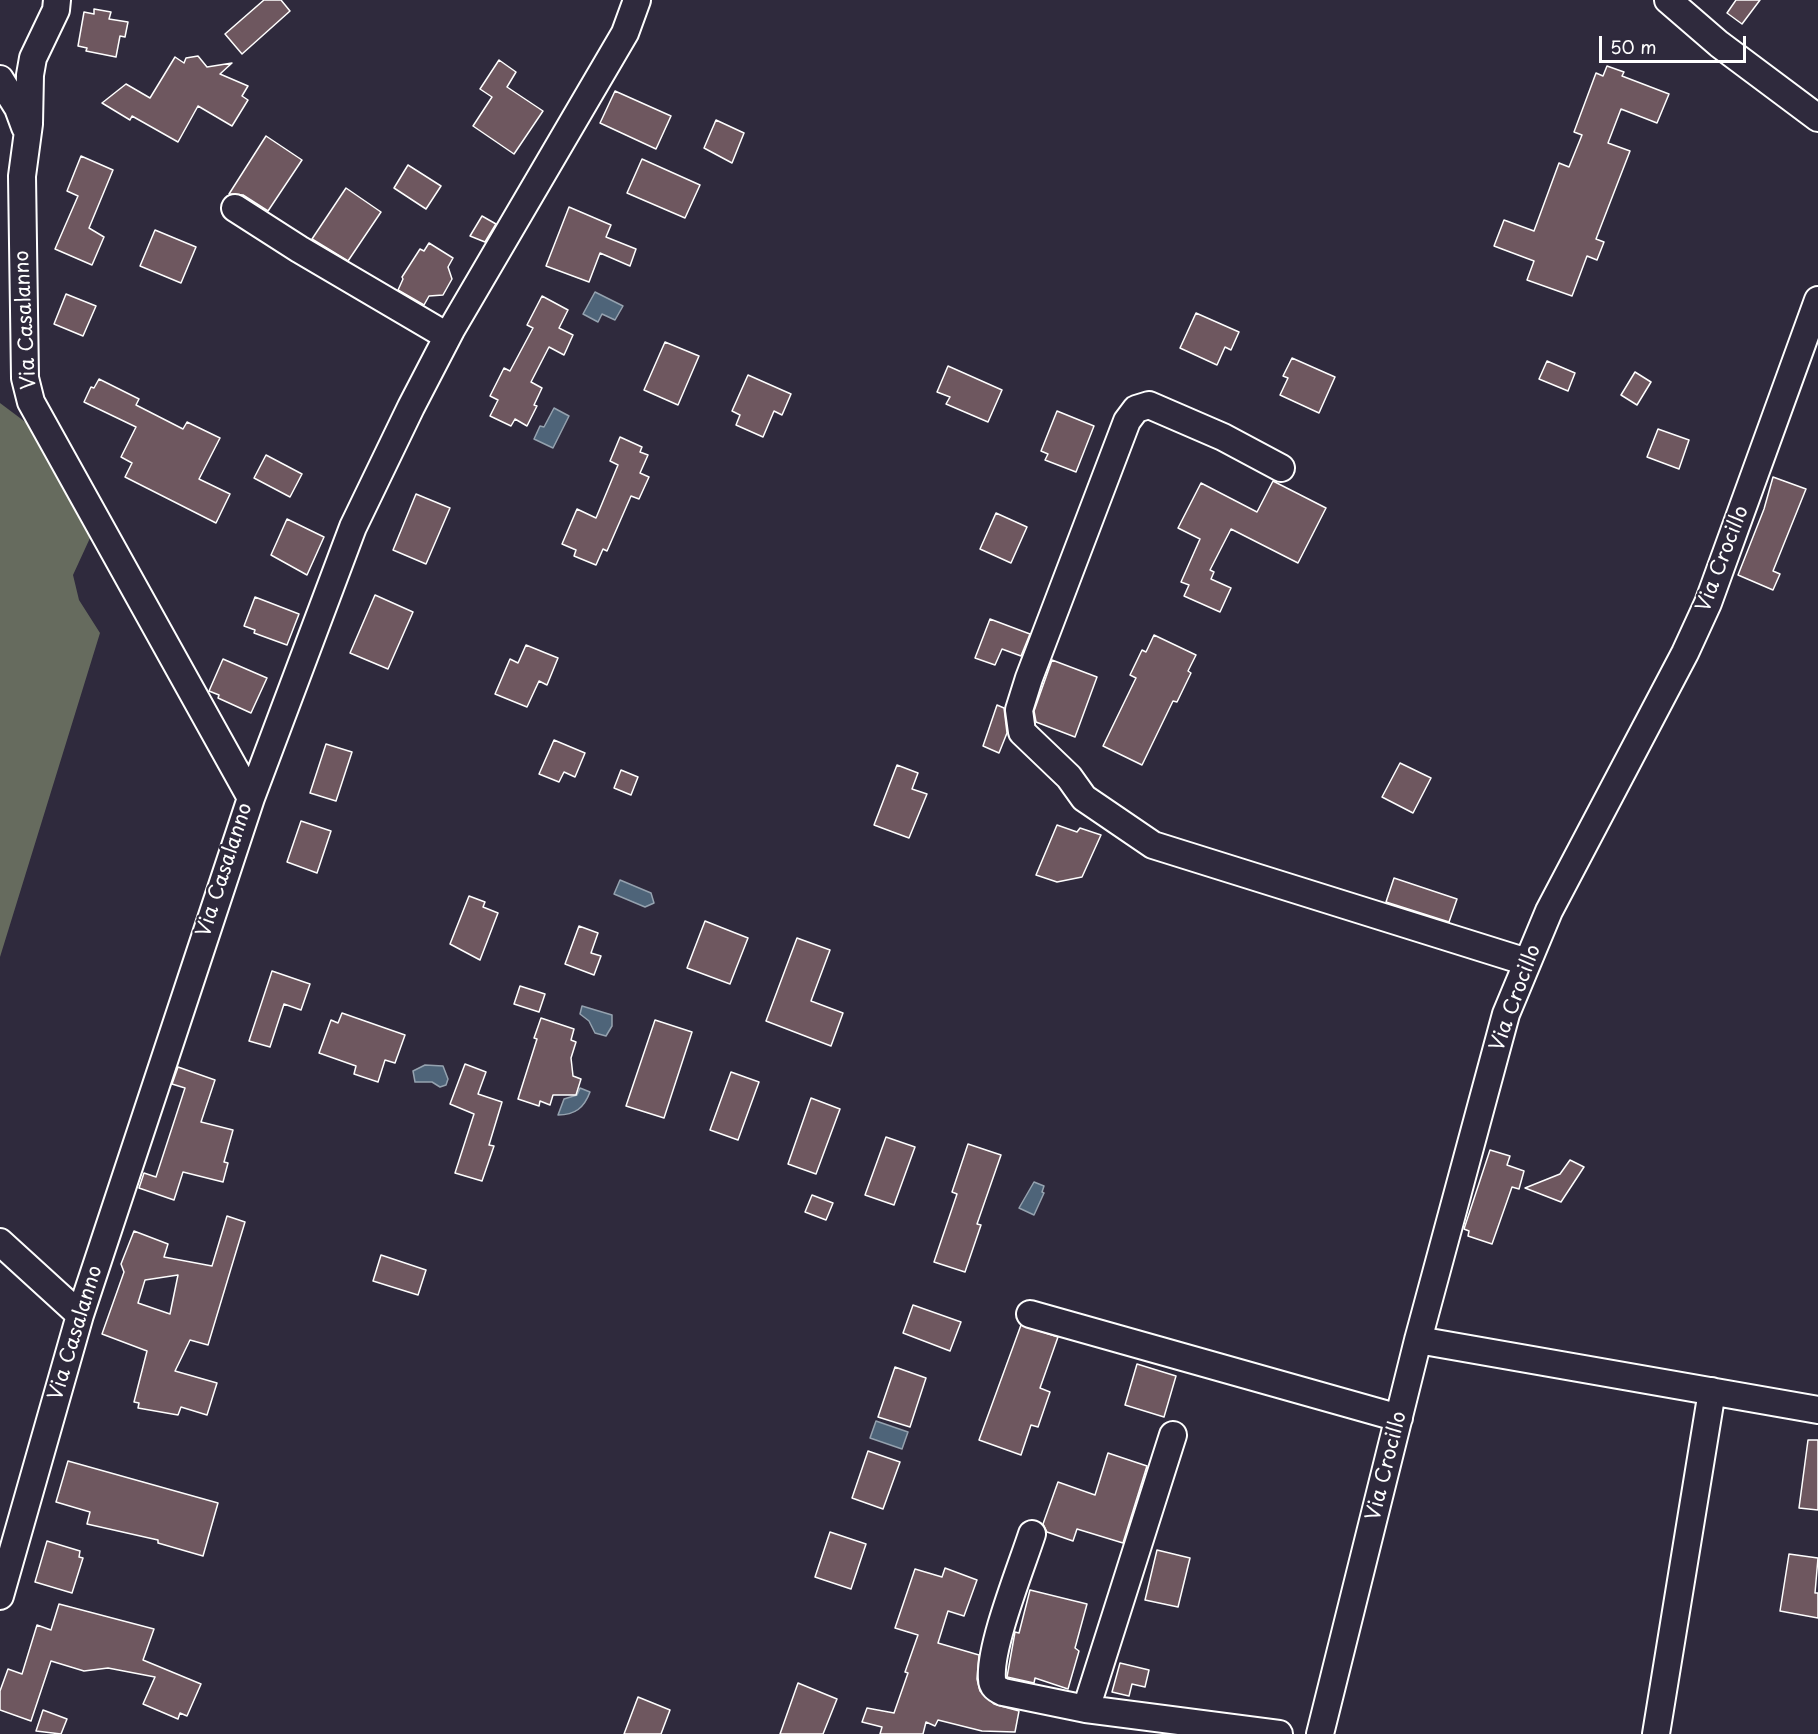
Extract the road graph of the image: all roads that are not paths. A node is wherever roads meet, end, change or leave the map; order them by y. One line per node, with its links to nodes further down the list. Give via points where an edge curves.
1 (57, 0): 6 (street, Via Casalanno, via 33,58)
2 (637, 0): 9 (street, via 625,33)
3 (1668, 0): 5 (street, via 1719,44)
4 (0, 79): 6 (street, via 18,108)
5 (1818, 118)
6 (26, 136): 11 (street, Via Casalanno, via 22,256 25,378 31,402)
7 (235, 208): 9 (street)
8 (1818, 300): 12 (street, Via Crocillo, via 1708,603 1549,911)
9 (447, 336): 11 (street, via 353,527)
10 (1281, 468): 12 (street, via 1149,405 1136,409 1127,421 1029,678 1019,710 1022,732 1069,777 1084,798 1154,844)
11 (251, 798): 15 (street, Via Casalanno)
12 (1527, 962): 16 (street, Via Crocillo, via 1506,1014)
13 (0, 1242): 15 (street)
14 (1030, 1314): 19 (street)
15 (80, 1316): 22 (street, Via Casalanno)
16 (1418, 1340): 17 (street); 19 (street, Via Crocillo)
17 (1712, 1391): 18 (street); 26 (street)
18 (1818, 1410)
19 (1400, 1418): 25 (street, Via Crocillo)
20 (1173, 1435): 23 (street)
21 (1032, 1534): 23 (street, via 993,1656 992,1681 1003,1692)
22 (0, 1596)
23 (1086, 1709): 24 (street)
24 (1279, 1734)
25 (1320, 1734)
26 (1656, 1734)

